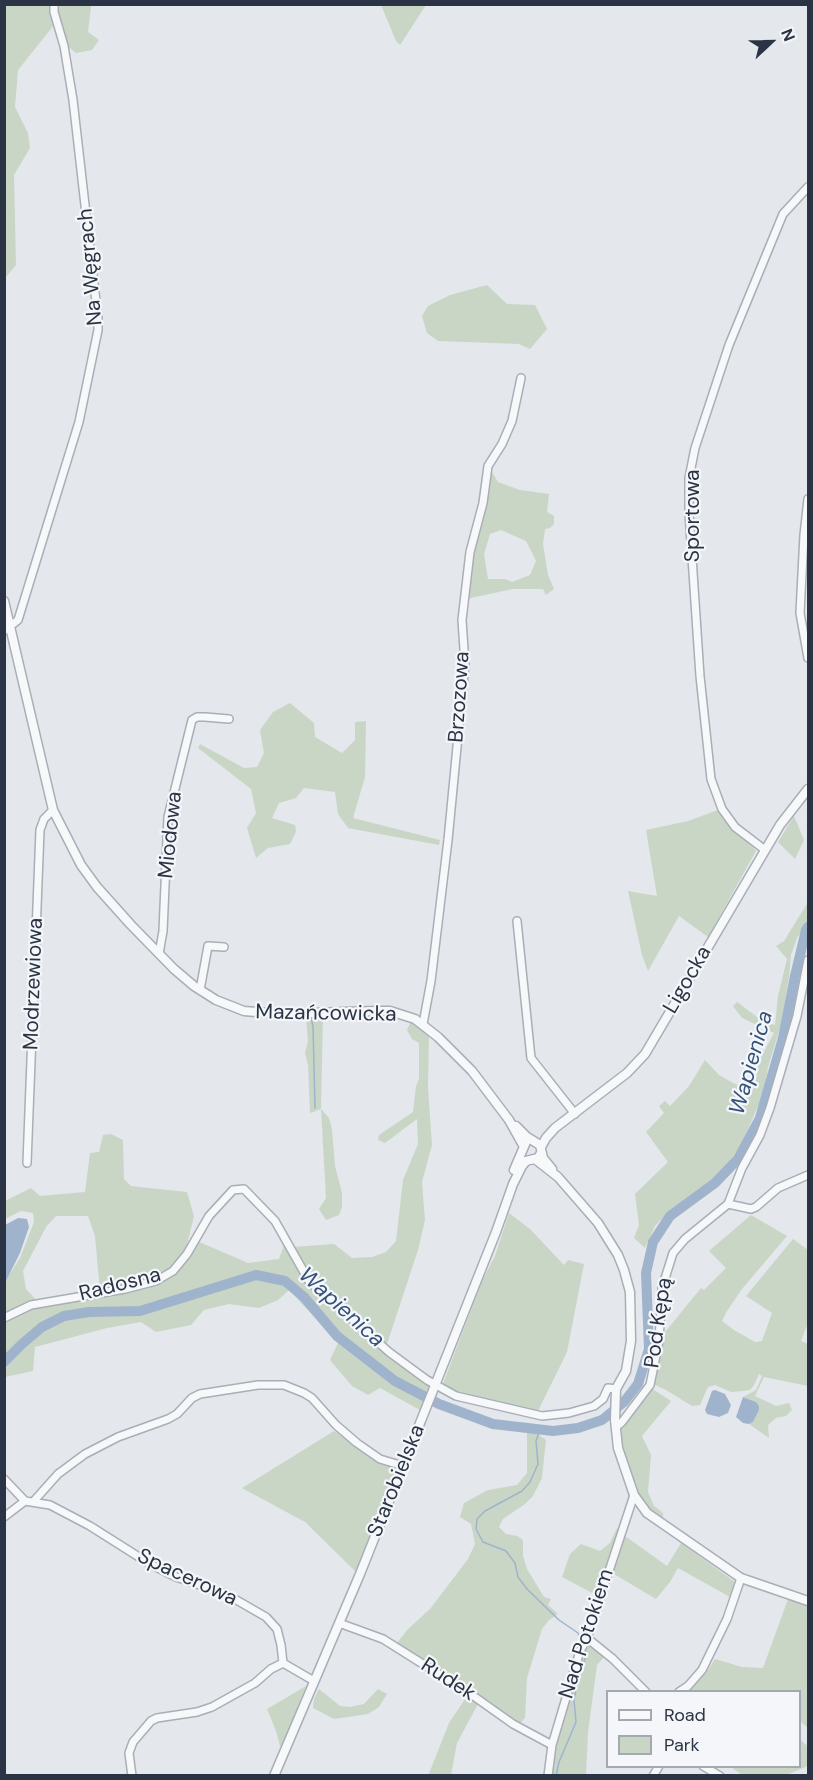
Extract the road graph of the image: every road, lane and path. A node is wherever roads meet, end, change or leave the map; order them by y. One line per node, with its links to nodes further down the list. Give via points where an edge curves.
1 (54, 4): 6 (street, Na Węgrach, via 68,62 98,330 79,422 18,621)
2 (808, 187): 11 (street, Sportowa, via 783,214 729,345 689,478 700,676 711,779 722,809 735,827)
3 (520, 378): 17 (street, Brzozowa, via 512,421 488,466 470,552 462,620 465,664 448,840)
4 (808, 499): 7 (street, via 800,614)
5 (5, 603): 6 (street, Mazańcowicka)
6 (8, 629): 10 (street, Mazańcowicka)
7 (808, 658)
8 (229, 719): 14 (street, Miodowa, via 192,720 168,817)
9 (808, 789): 11 (street, Ligocka)
10 (54, 810): 14 (street, Mazańcowicka, via 97,887); 22 (street, Modrzewiowa, via 44,819 40,830)
11 (765, 850): 18 (street, Ligocka, via 645,1054)
12 (518, 921): 18 (street, via 531,1058)
13 (224, 947): 16 (street, via 208,946)
14 (159, 954): 16 (street, Mazańcowicka)
15 (808, 960): 25 (street, Pod Kępą, via 797,1016 770,1108)
16 (200, 990): 17 (street, Mazańcowicka, via 244,1011 390,1011)
17 (423, 1024): 19 (street, Mazańcowicka, via 472,1071)
18 (575, 1114): 21 (street, Ligocka, via 555,1128)
19 (509, 1120): 20 (street, Mazańcowicka); 21 (street)
20 (523, 1149): 21 (street, via 527,1142); 21 (street, Mazańcowicka, via 526,1157); 24 (street, via 514,1168)
21 (536, 1150): 24 (street, Ligocka); 28 (street, via 598,1222 618,1255 628,1282 629,1357)
22 (27, 1162)
23 (808, 1175): 25 (street, via 777,1188 756,1208)
24 (513, 1184): 27 (street, Starobielska)
25 (728, 1204): 29 (street, Pod Kępą, via 685,1239 673,1254 662,1288 659,1341 650,1385 622,1422)
26 (4, 1318): 27 (street, Radosna, via 31,1305 156,1281 180,1263 209,1215 233,1190 244,1189 275,1221 309,1281)
27 (434, 1388): 28 (street, via 542,1416 594,1406 608,1388); 30 (street, Starobielska)
28 (616, 1389): 29 (street)
29 (615, 1424): 32 (street, via 618,1448)
30 (404, 1466): 34 (street, via 380,1459 357,1443 304,1393 284,1385 258,1384 196,1396 168,1419 85,1454 58,1474); 38 (street, Starobielska)
31 (4, 1479): 33 (street)
32 (634, 1495): 36 (street, via 647,1513); 39 (street, Nad Potokiem)
33 (25, 1501): 34 (street, Spacerowa); 35 (street)
34 (33, 1502): 40 (street, Spacerowa, via 50,1505 150,1564 226,1594 266,1617 277,1629)
35 (4, 1517)
36 (741, 1578): 37 (street); 43 (street, via 727,1619 702,1670)
37 (808, 1601)
38 (339, 1623): 41 (street, Starobielska); 44 (street, Rudek, via 383,1639)
39 (586, 1640): 42 (street, via 613,1659); 44 (street, Nad Potokiem)
40 (283, 1663): 41 (street); 46 (street, via 212,1707 152,1721 133,1742 129,1753)
41 (314, 1681): 47 (street, Starobielska)
42 (644, 1690)
43 (682, 1690)
44 (552, 1745): 48 (street, Nad Potokiem)
45 (705, 1768): 49 (street)
46 (132, 1776)
47 (274, 1776)
48 (548, 1776)
49 (720, 1776)

